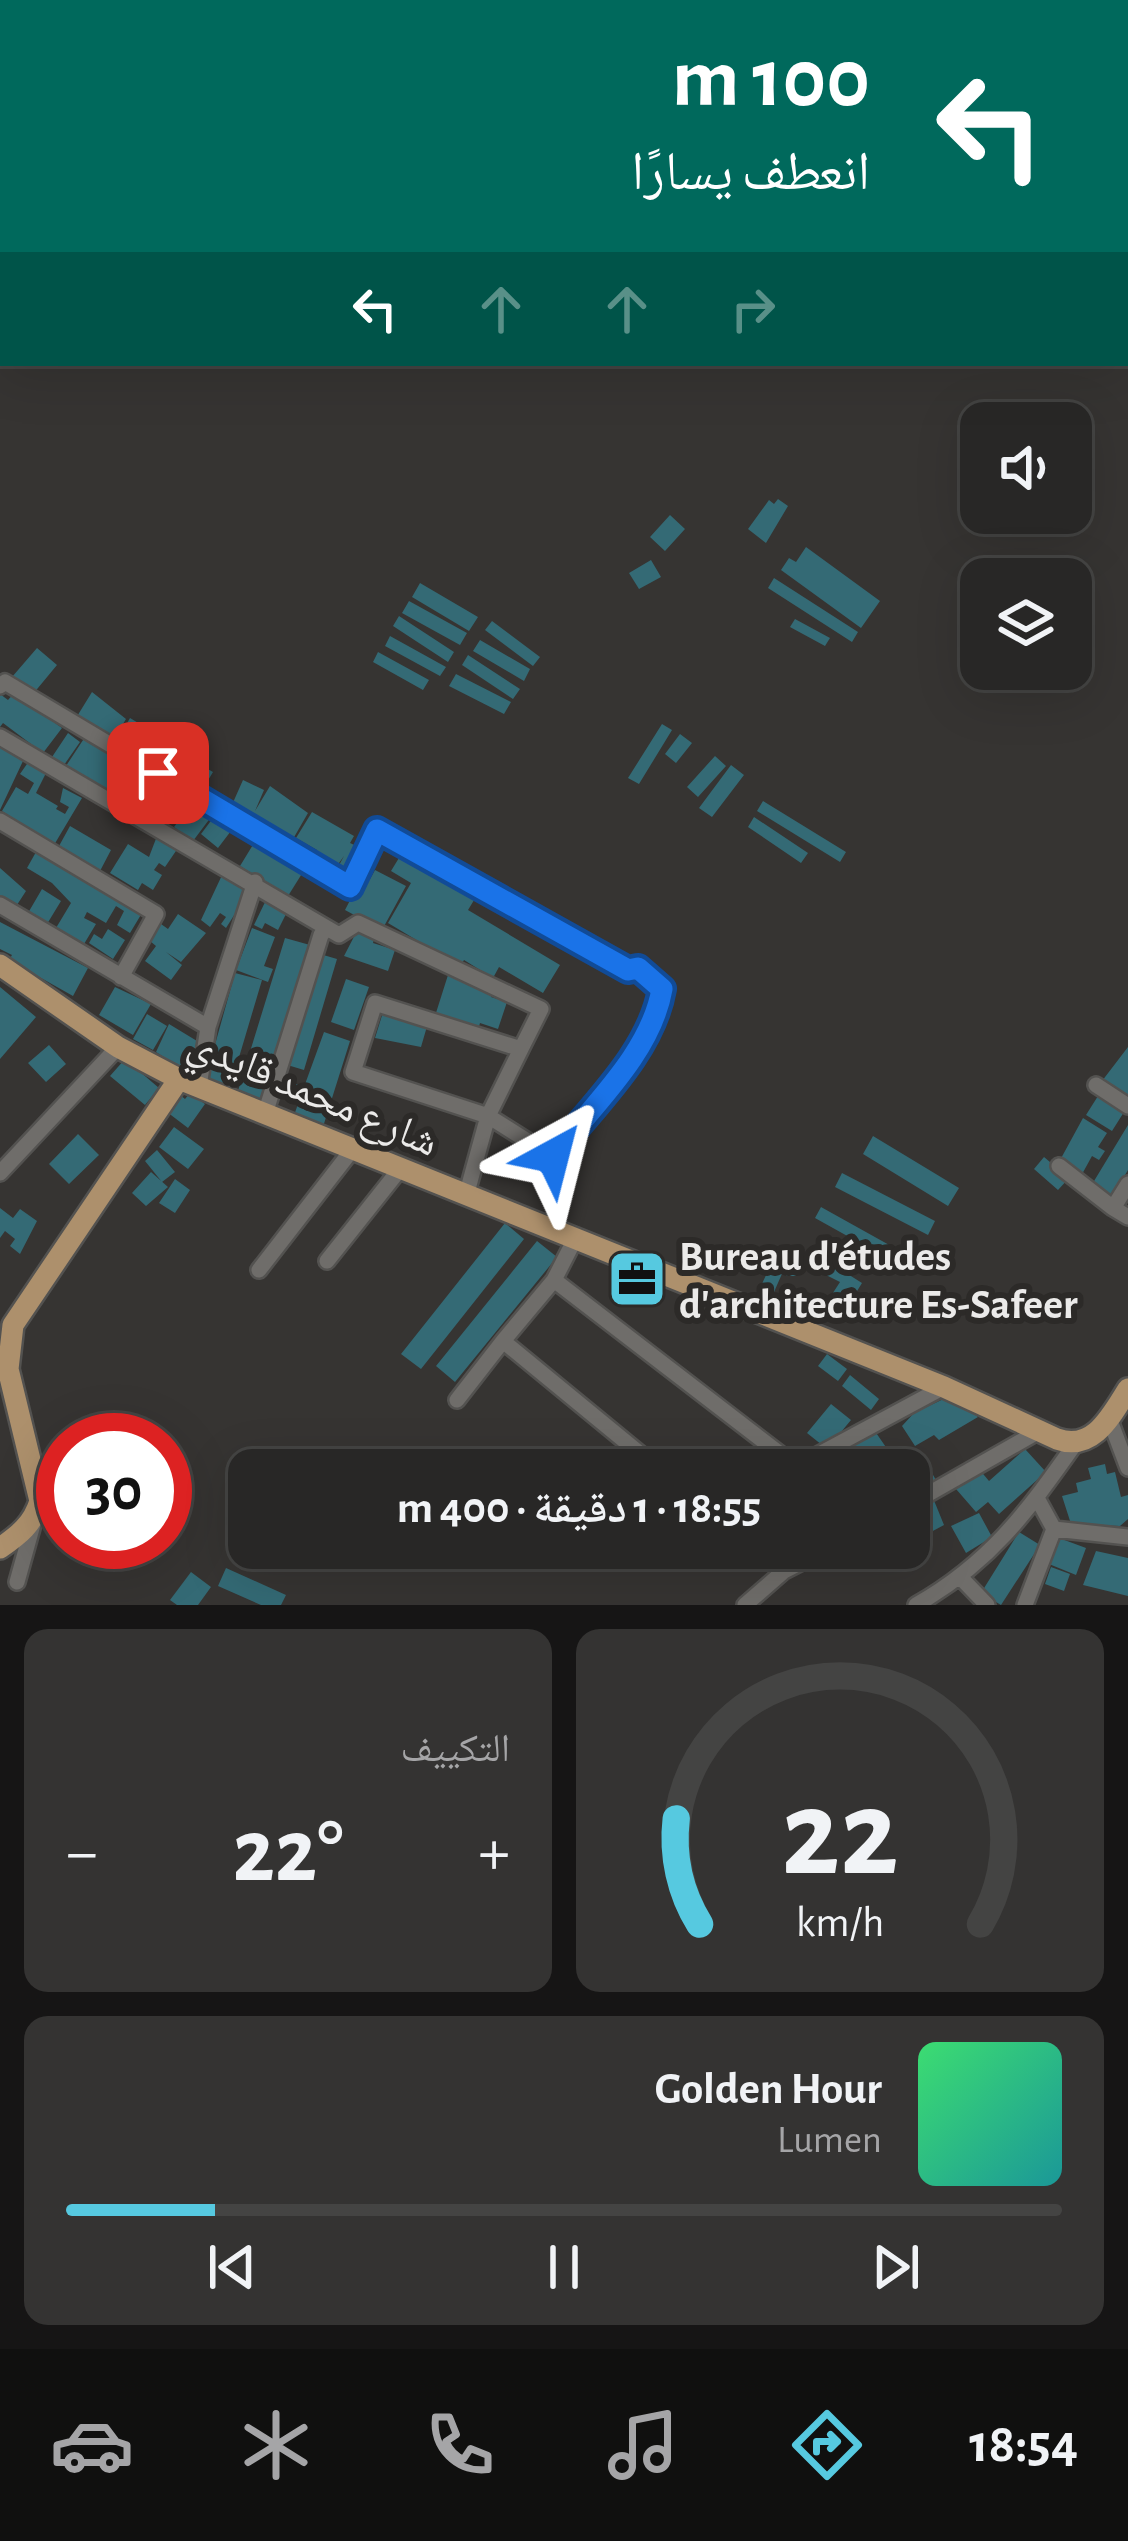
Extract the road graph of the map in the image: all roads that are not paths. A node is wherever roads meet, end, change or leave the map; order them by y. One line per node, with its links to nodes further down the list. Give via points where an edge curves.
1 (0, 686): 16 (street, via 350,887 377,830 657,981 659,1006 644,1041 553,1156)
2 (0, 737): 4 (street)
3 (0, 820): 8 (street, via 156,914)
4 (255, 882): 6 (street); 9 (street)
5 (0, 905): 8 (street)
6 (327, 928): 11 (street, via 339,935 358,923 541,1009); 15 (street)
7 (0, 965): 10 (main road, شارع محمد قايدي)
8 (121, 977): 9 (street)
9 (208, 1027): 12 (street)
10 (118, 1047): 12 (main road, شارع محمد قايدي); 20 (street)
11 (521, 1048): 16 (street); 16 (street, via 376,1003 353,1072)
12 (189, 1083): 15 (main road, شارع محمد قايدي); 39 (main road, via 13,1325 8,1370)
13 (1096, 1085): 14 (street)
14 (1128, 1106)
15 (265, 1114): 17 (main road, شارع محمد قايدي)
16 (488, 1115): 22 (street)
17 (352, 1150): 19 (main road, شارع محمد قايدي); 26 (street)
18 (1059, 1166): 23 (street)
19 (400, 1169): 22 (main road, شارع محمد قايدي); 25 (street)
20 (0, 1173)
21 (1128, 1184): 23 (street)
22 (466, 1196): 24 (main road, شارع محمد قايدي)
23 (1120, 1212)
24 (575, 1239): 27 (street); 29 (main road, شارع محمد قايدي)
25 (327, 1261)
26 (259, 1270)
27 (554, 1280): 28 (street); 36 (street)
28 (503, 1341): 31 (street); 35 (street)
29 (944, 1387): 33 (main road, شارع محمد قايدي); 37 (street)
30 (1127, 1392): 32 (main road)
31 (457, 1400)
32 (1109, 1418): 34 (main road); 38 (street)
33 (1039, 1431): 34 (main road, شارع محمد قايدي); 40 (street)
34 (1075, 1444): 41 (street)
35 (634, 1449)
36 (774, 1449)
37 (833, 1449)
38 (1128, 1468)
39 (36, 1472)
40 (930, 1493)
41 (1037, 1498): 43 (street); 49 (street)
42 (36, 1516): 45 (main road); 50 (street)
43 (1054, 1529): 44 (street); 54 (street)
44 (1128, 1537)
45 (0, 1548)
46 (782, 1569): 48 (street)
47 (788, 1569): 48 (street)
48 (784, 1571): 51 (street)
49 (962, 1579): 52 (street); 53 (street)
50 (17, 1582)
51 (745, 1605)
52 (916, 1605)
53 (987, 1605)
54 (1025, 1605)

